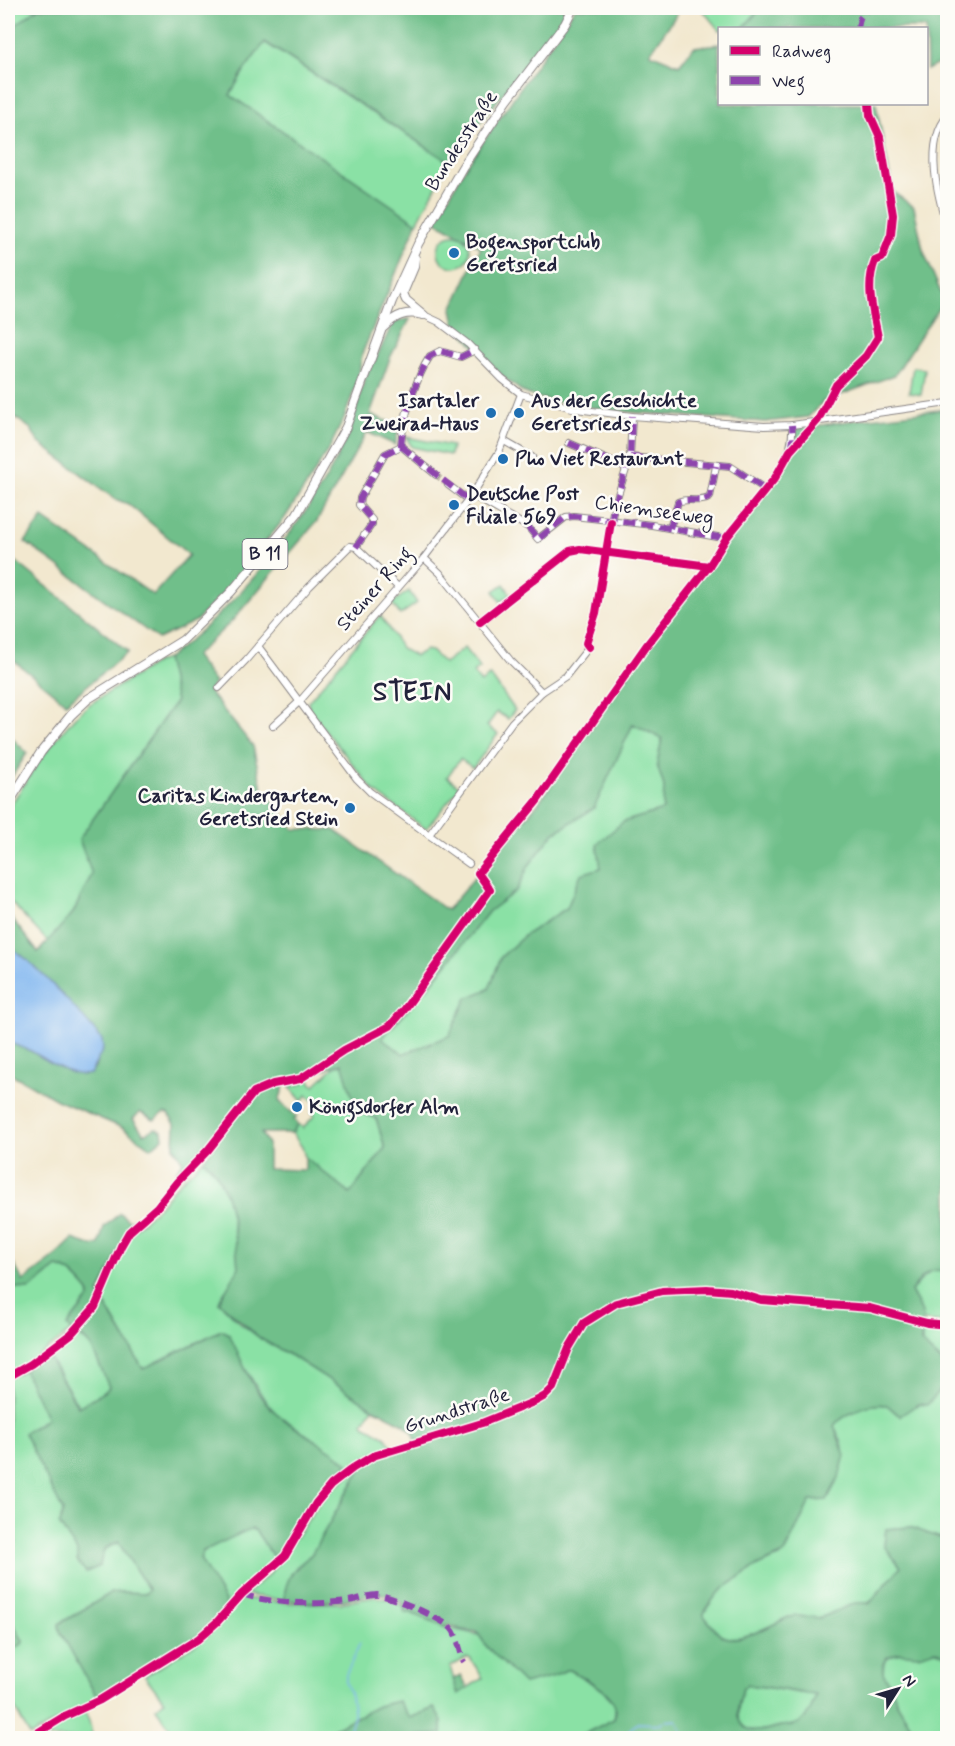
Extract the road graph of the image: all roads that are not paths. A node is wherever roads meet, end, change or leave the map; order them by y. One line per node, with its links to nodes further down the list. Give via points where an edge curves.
1 (573, 8): 4 (main road, Bundesstraße / B 11, via 463,166)
2 (948, 115): 3 (street, via 936,132 934,157)
3 (948, 230)
4 (414, 253): 5 (main road, Bundesstraße / B 11); 6 (main road, via 414,267 404,293 406,300)
5 (392, 301): 6 (main road); 7 (main road, B 11)
6 (424, 315): 7 (main road, via 403,313); 8 (street)
7 (381, 330): 35 (main road, B 11, via 346,427 297,514 279,537 183,640 88,699 71,715 41,752)
8 (475, 350): 9 (street); 15 (street, via 461,357 440,351 430,356 403,425)
9 (521, 394): 11 (street, via 566,407); 13 (street, Steiner Ring)
10 (948, 403): 12 (street)
11 (632, 416): 12 (street); 17 (street)
12 (792, 425): 22 (street, Chiemseeweg, via 790,451)
13 (504, 441): 16 (street); 23 (street, Steiner Ring)
14 (569, 443): 19 (street)
15 (401, 446): 20 (street); 26 (street, via 385,454 360,498 359,505 372,524)
16 (532, 457)
17 (630, 457): 18 (street); 19 (street)
18 (716, 466): 22 (street, via 737,469); 25 (street, via 710,497 704,501 678,502)
19 (626, 468): 24 (street)
20 (436, 475)
21 (448, 485): 23 (street)
22 (765, 489): 25 (street, Chiemseeweg, via 727,537)
23 (470, 497): 24 (street, Chiemseeweg, via 528,527 538,539 566,517); 27 (street, Steiner Ring)
24 (611, 522): 25 (street, Chiemseeweg)
25 (670, 528)
26 (356, 547): 28 (street); 29 (street, via 351,546 309,586)
27 (424, 558): 28 (street, Steiner Ring); 32 (street)
28 (398, 587): 33 (street, Steiner Ring)
29 (258, 646): 31 (street); 33 (street)
30 (589, 647): 32 (street, via 566,676)
31 (219, 688)
32 (542, 692): 36 (street, via 512,722)
33 (300, 701): 34 (street, Steiner Ring); 36 (street, via 357,779)
34 (273, 726)
35 (8, 804)
36 (429, 835): 37 (street)
37 (469, 864)
38 (948, 1325): 39 (street, Grundstraße, via 870,1308 761,1300 732,1291 707,1289 662,1291 616,1303 584,1323 545,1396 482,1423 373,1456 353,1468 316,1503 285,1556 198,1639)
39 (30, 1738)

